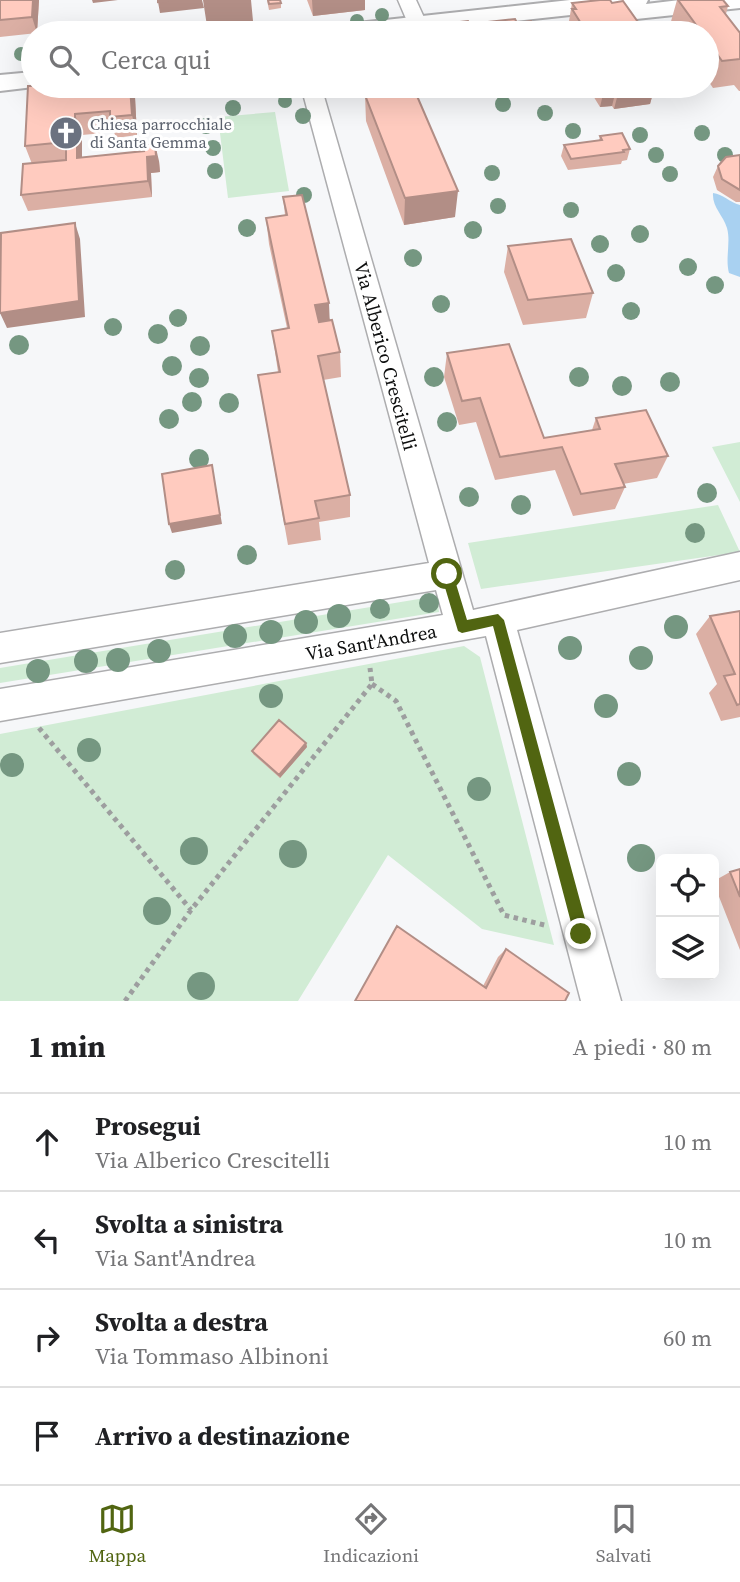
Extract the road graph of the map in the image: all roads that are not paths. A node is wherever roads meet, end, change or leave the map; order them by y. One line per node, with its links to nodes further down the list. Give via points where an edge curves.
1 (407, 0): 5 (street)
2 (636, 0): 6 (street)
3 (740, 1): 4 (street)
4 (677, 4): 7 (street)
5 (416, 21)
6 (444, 21)
7 (544, 21)
8 (21, 68): 9 (street)
9 (0, 70)
10 (21, 81): 11 (street)
11 (0, 83)
12 (314, 98): 14 (street, Via Alberico Crescitelli)
13 (740, 566): 15 (street, Via Sant'Andrea)
14 (447, 574): 16 (street, Via Alberico Crescitelli); 17 (street)
15 (498, 620): 16 (street, Via Sant'Andrea); 19 (street)
16 (462, 627): 18 (street, Via Sant'Andrea)
17 (0, 648)
18 (8, 704)
19 (601, 1001)

